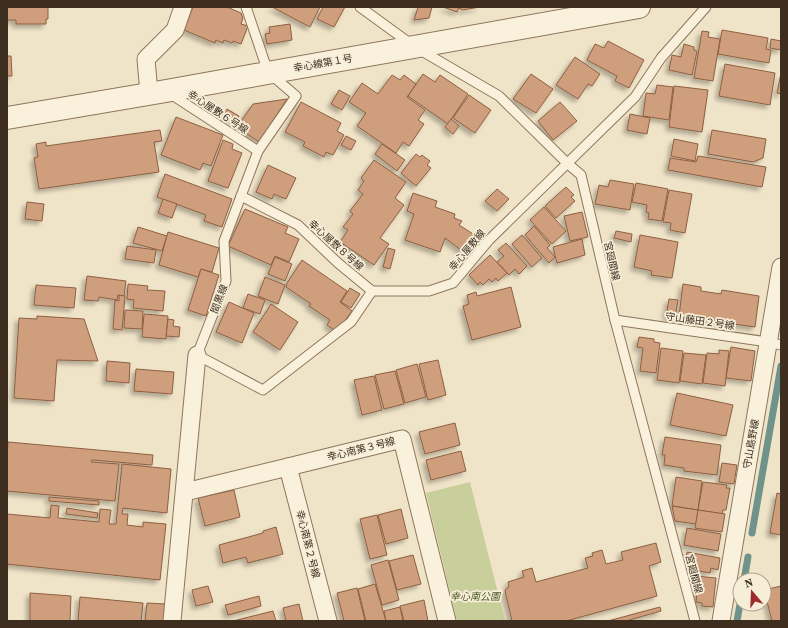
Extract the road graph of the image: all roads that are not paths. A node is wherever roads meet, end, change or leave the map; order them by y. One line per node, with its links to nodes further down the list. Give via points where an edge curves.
1 (183, 7): 8 (street, via 175,30 146,60)
2 (246, 7): 7 (lane)
3 (360, 7): 6 (lane, 宮廻間線)
4 (639, 7): 6 (street, 幸心線第１号)
5 (706, 7): 11 (lane, 幸心屋敷線, via 660,58 634,97)
6 (415, 47): 7 (street, 幸心線第１号); 11 (lane, 宮廻間線, via 499,96)
7 (268, 72): 8 (street, 幸心線第１号); 10 (lane, 間黒線, via 296,96)
8 (158, 92): 9 (street, 幸心線第１号); 10 (lane, 幸心屋敷６号線)
9 (7, 118)
10 (258, 151): 12 (lane, 間黒線)
11 (567, 163): 14 (lane, 幸心屋敷線, via 489,240 453,283 429,291); 15 (lane, 宮廻間線, via 581,175)
12 (241, 196): 14 (lane, 幸心屋敷８号線, via 298,225); 17 (lane, 間黒線, via 224,241 226,281)
13 (781, 268): 16 (street, 守山島野線)
14 (372, 291): 17 (lane, via 351,322 262,390)
15 (615, 320): 16 (lane, 守山藤田２号線); 23 (lane, 宮廻間線)
16 (775, 343): 24 (street, 守山島野線)
17 (198, 354): 19 (street, 間黒線)
18 (288, 467): 19 (street, 幸心南第３号線); 21 (street, 幸心南第２号線); 22 (street, 幸心南第３号線, via 402,439)
19 (185, 492): 20 (street, 間黒線)
20 (172, 621)
21 (328, 621)
22 (447, 621)
23 (695, 621)
24 (721, 621)

